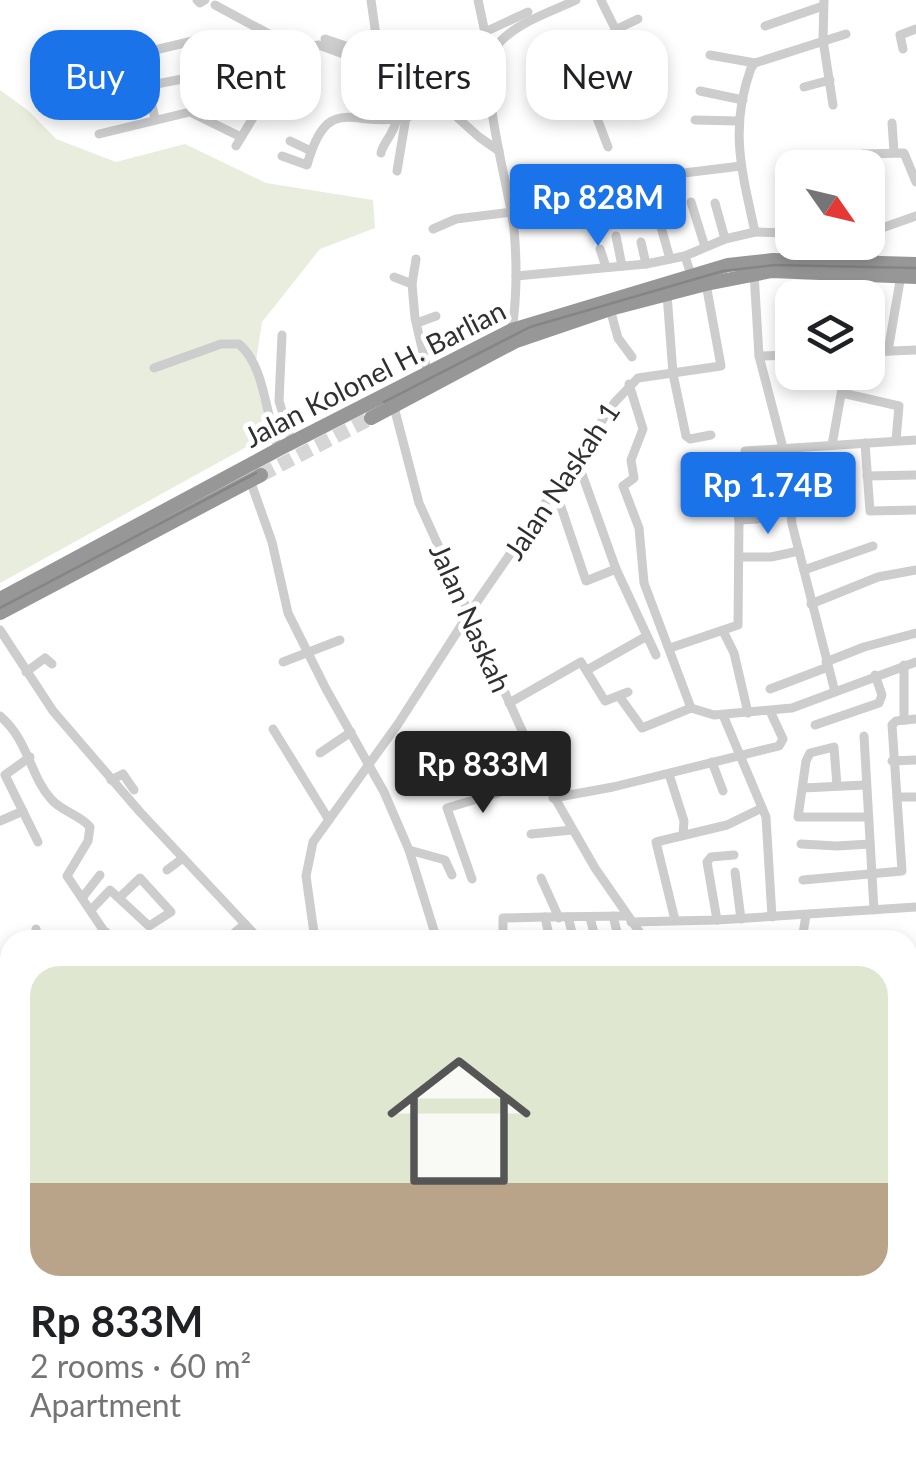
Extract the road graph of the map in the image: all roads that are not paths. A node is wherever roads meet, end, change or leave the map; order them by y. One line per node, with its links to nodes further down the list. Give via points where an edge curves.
1 (197, 0): 6 (street)
2 (371, 0): 13 (street)
3 (478, 0): 14 (street)
4 (576, 0): 18 (street)
5 (601, 0): 16 (street)
6 (210, 3): 12 (street)
7 (824, 3): 10 (street); 20 (street)
8 (528, 12): 15 (street)
9 (638, 19): 16 (street)
10 (765, 26)
11 (916, 29): 22 (street, via 900,35)
12 (261, 30)
13 (375, 30)
14 (486, 30)
15 (491, 30)
16 (615, 30)
17 (846, 34): 20 (street)
18 (506, 37)
19 (325, 39): 21 (street)
20 (823, 40): 24 (street); 25 (street)
21 (341, 44)
22 (903, 49)
23 (710, 55): 24 (street)
24 (755, 63): 29 (street)
25 (830, 80): 26 (street); 30 (street)
26 (804, 87)
27 (700, 90): 28 (street)
28 (717, 94): 29 (street); 41 (street)
29 (743, 100): 42 (street)
30 (834, 105)
31 (341, 118): 47 (street, via 326,124)
32 (151, 120): 44 (street)
33 (203, 120): 34 (street, via 238,142)
34 (252, 120)
35 (401, 120): 51 (street)
36 (402, 120): 55 (street)
37 (459, 120): 48 (street)
38 (495, 120): 48 (street)
39 (598, 120): 46 (street)
40 (694, 120): 41 (street)
41 (712, 120): 42 (street)
42 (739, 122): 54 (street)
43 (892, 123): 49 (street)
44 (99, 134)
45 (290, 142): 47 (street)
46 (608, 147)
47 (311, 150): 52 (street, via 307,166)
48 (499, 150): 60 (street)
49 (894, 152): 50 (street); 53 (street)
50 (885, 153)
51 (381, 154)
52 (282, 156)
53 (911, 156): 57 (street)
54 (741, 166): 56 (street); 65 (street)
55 (397, 171)
56 (651, 177)
57 (916, 182)
58 (691, 202): 70 (street)
59 (715, 203): 68 (street)
60 (512, 212): 64 (street); 83 (street)
61 (916, 216): 62 (street)
62 (885, 226)
63 (661, 227): 74 (street)
64 (433, 228)
65 (755, 232): 66 (street); 68 (street)
66 (775, 233)
67 (616, 236): 79 (street)
68 (725, 240): 70 (street)
69 (642, 242): 77 (street)
70 (705, 247): 72 (street)
71 (600, 249): 80 (street)
72 (685, 256): 74 (street); 82 (street)
73 (416, 259): 86 (street)
74 (670, 259): 77 (street)
75 (830, 261): 76 (highway, Jalan Kolonel H. Barlian); 82 (highway, Jalan Kolonel H. Barlian, via 760,261)
76 (874, 261): 78 (highway, Jalan Kolonel H. Barlian)
77 (646, 264): 79 (street)
78 (916, 264)
79 (622, 266): 80 (street)
80 (606, 267): 83 (street)
81 (754, 272): 84 (highway); 87 (highway); 98 (street)
82 (691, 275): 92 (highway, Jalan Kolonel H. Barlian)
83 (516, 276): 92 (street)
84 (908, 276): 96 (street)
85 (394, 277): 86 (street)
86 (412, 284): 91 (street)
87 (706, 284): 88 (highway); 102 (street, Jalan Naskah 1, via 721,366)
88 (667, 294): 89 (highway); 102 (street)
89 (610, 309): 97 (street, via 618,338); 106 (highway, via 516,342)
90 (436, 316): 91 (street)
91 (417, 323): 101 (street)
92 (512, 330): 101 (highway, Jalan Kolonel H. Barlian)
93 (281, 342): 113 (street)
94 (916, 350): 96 (street)
95 (885, 351): 96 (street)
96 (888, 351)
97 (632, 356)
98 (759, 356): 99 (street); 114 (street)
99 (775, 356)
100 (154, 368): 113 (street, via 220,344 239,344)
101 (428, 374): 113 (highway, Jalan Kolonel H. Barlian)
102 (673, 374): 103 (street, Jalan Naskah 1); 108 (street, via 686,436)
103 (630, 384): 116 (street, Jalan Naskah 1); 140 (street, via 643,433 632,460 634,478 623,486 639,528 644,583)
104 (843, 390): 105 (street)
105 (842, 394): 109 (street, via 900,406); 112 (street)
106 (394, 407): 107 (highway); 134 (street, Jalan Naskah, via 419,504)
107 (371, 418)
108 (711, 435)
109 (896, 440): 110 (street); 111 (street)
110 (916, 440)
111 (865, 443): 112 (street); 118 (street)
112 (832, 445): 114 (street)
113 (286, 446): 131 (highway, Jalan Kolonel H. Barlian)
114 (783, 448): 115 (street); 126 (street)
115 (745, 451)
116 (577, 460): 120 (street, Jalan Naskah 1); 128 (street)
117 (916, 475): 118 (street)
118 (867, 476): 122 (street, via 870,511)
119 (256, 478): 133 (highway, Jalan Kolonel H. Barlian); 141 (street, via 288,612)
120 (556, 492): 128 (street, via 586,581); 134 (street, Jalan Naskah 1)
121 (736, 507): 124 (street)
122 (916, 510)
123 (758, 519): 124 (street)
124 (739, 520): 127 (street)
125 (873, 546): 129 (street)
126 (799, 551): 127 (street); 129 (street)
127 (740, 557): 136 (street, via 738,625)
128 (616, 569): 138 (street)
129 (804, 570): 132 (street)
130 (915, 570): 132 (street)
131 (0, 599)
132 (811, 604): 146 (street)
133 (0, 612)
134 (468, 615): 154 (street, Jalan Naskah); 173 (street, Jalan Naskah 1)
135 (0, 630): 149 (street)
136 (724, 631): 140 (street); 157 (street)
137 (916, 633): 146 (street)
138 (647, 636): 142 (street); 148 (street)
139 (340, 640): 141 (street)
140 (670, 648): 155 (street)
141 (307, 650): 143 (street); 164 (street)
142 (656, 655)
143 (283, 662)
144 (916, 662): 147 (street)
145 (52, 664): 149 (street, via 45,658)
146 (827, 664): 152 (street); 153 (street)
147 (904, 665): 150 (street); 151 (street)
148 (586, 670): 154 (street, via 580,662); 155 (street, via 604,701 624,694 642,728)
149 (26, 672): 176 (street)
150 (875, 675): 153 (street); 162 (street, via 878,703)
151 (910, 681): 161 (street)
152 (770, 690)
153 (834, 692): 156 (street)
154 (509, 703): 175 (street, Jalan Naskah)
155 (692, 708): 158 (street)
156 (770, 711): 157 (street); 167 (street, via 782,744)
157 (748, 713): 158 (street)
158 (724, 715): 167 (street)
159 (0, 716): 168 (street)
160 (916, 719): 161 (street)
161 (904, 720): 170 (street, via 892,725)
162 (816, 725)
163 (273, 729): 188 (street)
164 (351, 732): 166 (street); 173 (street)
165 (864, 736): 169 (street)
166 (320, 753)
167 (739, 754): 172 (street); 185 (street)
168 (30, 757): 186 (street, via 5,775); 209 (street, via 52,800 90,828 67,876)
169 (866, 758): 170 (street); 177 (street)
170 (892, 759): 171 (street); 182 (street)
171 (916, 760)
172 (712, 762): 174 (street); 181 (street)
173 (370, 764): 188 (street, Jalan Naskah 1); 196 (street)
174 (669, 774): 184 (street); 192 (street)
175 (544, 779): 184 (street, Jalan Naskah); 207 (street, via 447,808)
176 (111, 780): 180 (street, via 123,774); 198 (street)
177 (865, 785): 178 (street); 187 (street)
178 (837, 786): 179 (street); 179 (street, via 832,746 807,756)
179 (804, 788): 187 (street, via 798,817)
180 (134, 790)
181 (724, 792)
182 (897, 797): 183 (street); 200 (street)
183 (916, 797)
184 (553, 798): 190 (street, Jalan Naskah)
185 (762, 808): 192 (street, via 730,824); 218 (street)
186 (23, 811): 189 (street); 193 (street)
187 (868, 817): 195 (street)
188 (329, 820): 228 (street, Jalan Naskah 1, via 306,864)
189 (0, 821)
190 (572, 830): 191 (street); 220 (street, Jalan Naskah)
191 (530, 834)
192 (683, 834): 222 (street, via 655,843)
193 (38, 842)
194 (801, 844): 195 (street)
195 (870, 844): 203 (street)
196 (409, 850): 205 (street, via 445,860); 229 (street)
197 (734, 854): 223 (street, via 707,862)
198 (184, 858): 199 (street); 224 (street)
199 (167, 870)
200 (902, 871): 201 (street); 203 (street)
201 (915, 871)
202 (735, 872): 221 (street)
203 (872, 873): 208 (street); 213 (street)
204 (100, 875): 209 (street)
205 (452, 875)
206 (541, 878): 217 (street)
207 (472, 879)
208 (803, 880)
209 (82, 898): 212 (street)
210 (119, 898): 210 (street, via 140,878 171,912 148,926); 212 (street, via 110,890)
211 (916, 907): 213 (street)
212 (91, 910): 225 (street)
213 (874, 910): 214 (street)
214 (806, 915): 218 (street); 236 (street)
215 (613, 916): 219 (street); 220 (street); 234 (street)
216 (545, 917): 217 (street); 230 (street, via 502,918); 231 (street)
217 (564, 917): 219 (street); 232 (street)
218 (772, 917): 221 (street)
219 (590, 918): 233 (street)
220 (629, 919): 222 (street); 235 (street, Jalan Naskah)
221 (741, 919): 223 (street)
222 (676, 920): 223 (street)
223 (717, 920)
224 (246, 924): 226 (street); 227 (street)
225 (104, 930)
226 (238, 930)
227 (251, 930)
228 (314, 930)
229 (434, 930)
230 (503, 930)
231 (548, 930)
232 (570, 930)
233 (593, 930)
234 (616, 930)
235 (637, 930)
236 (804, 930)

